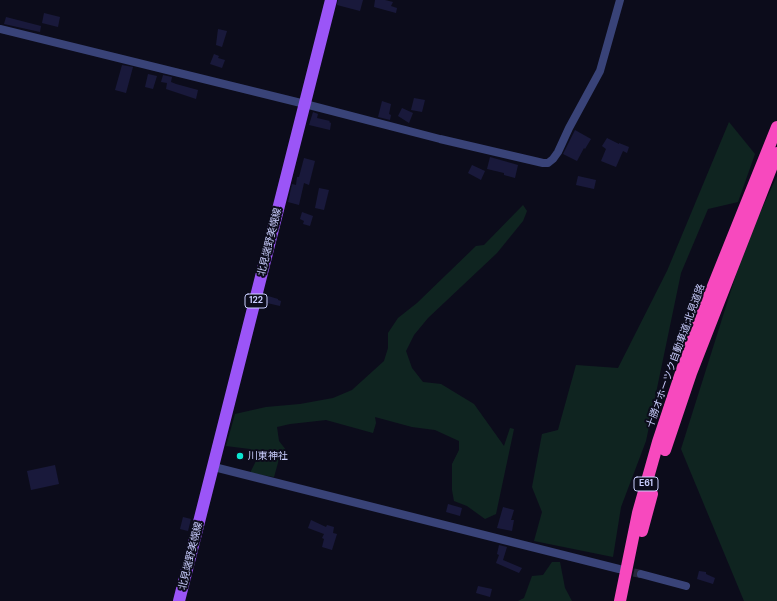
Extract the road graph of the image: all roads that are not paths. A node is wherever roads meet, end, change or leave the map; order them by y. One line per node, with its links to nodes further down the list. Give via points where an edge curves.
1 (331, 0): 4 (main road, 北見端野美幌線 / 122)
2 (620, 0): 4 (street, via 600,71 558,152 548,163 440,139)
3 (0, 30): 4 (street)
4 (305, 104): 8 (main road, 北見端野美幌線 / 122)
5 (777, 121): 7 (highway)
6 (777, 127): 7 (highway, 十勝オホーツク自動車道;北見道路 / E61)
7 (772, 153): 13 (highway, 十勝オホーツク自動車道;北見道路 / E61, via 686,372)
8 (214, 467): 9 (street); 12 (main road, 北見端野美幌線 / 122)
9 (619, 569)
10 (641, 574): 11 (street)
11 (686, 586)
12 (179, 601)
13 (621, 601)

